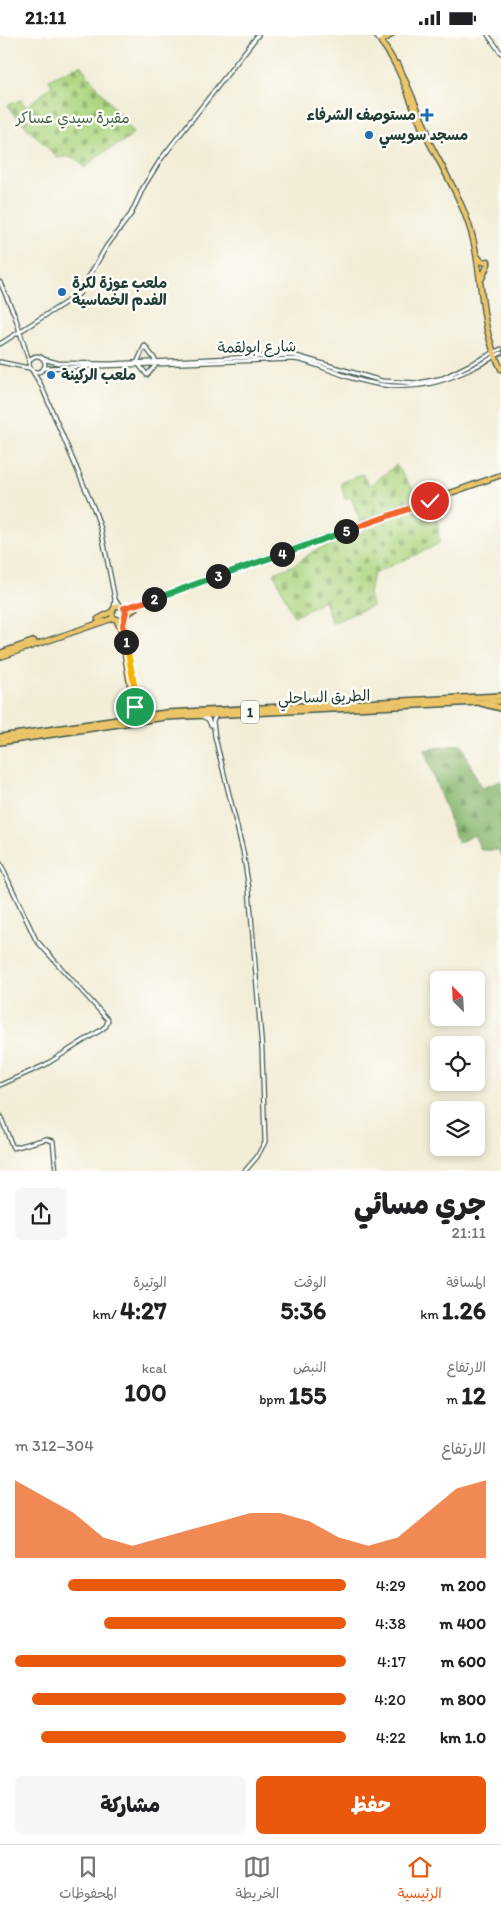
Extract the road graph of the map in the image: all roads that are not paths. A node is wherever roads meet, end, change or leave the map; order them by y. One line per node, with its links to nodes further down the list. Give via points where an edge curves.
1 (258, 35): 13 (street, via 161,159 131,214 106,247 78,295)
2 (377, 35): 5 (street)
3 (392, 35): 5 (main road)
4 (488, 35): 6 (street)
5 (383, 42): 9 (main road)
6 (501, 53)
7 (423, 108): 9 (main road)
8 (411, 114): 9 (main road)
9 (420, 117): 10 (main road, via 470,219); 16 (main road, via 467,220 475,248 484,321)
10 (479, 258): 11 (main road); 11 (main road, via 488,262)
11 (481, 280): 16 (main road, via 484,308)
12 (0, 281): 13 (street)
13 (19, 331): 14 (street); 15 (street)
14 (0, 344)
15 (26, 348): 17 (street); 19 (street)
16 (497, 353): 21 (main road); 24 (street, شارع ابولقمة, via 443,378 418,383 382,381 293,355); 26 (main road)
17 (36, 356): 18 (street); 19 (street)
18 (43, 359): 23 (street, شارع ابولقمة, via 58,363); 25 (street)
19 (29, 361): 22 (street); 27 (street)
20 (0, 363): 22 (street)
21 (501, 363)
22 (16, 364): 27 (street)
23 (138, 364): 24 (street, شارع ابولقمة); 24 (street, via 148,375); 24 (street, via 144,347); 25 (street, شارع ابولقمة)
24 (156, 364)
25 (43, 369): 27 (street, via 38,372); 28 (street)
26 (501, 369)
27 (31, 370): 28 (street)
28 (41, 385): 30 (street, via 101,529)
29 (501, 476): 31 (main road, via 134,606); 33 (main road, via 135,609)
30 (115, 599): 31 (street); 32 (street)
31 (122, 607): 32 (main road); 33 (main road)
32 (113, 610): 34 (main road); 35 (main road)
33 (125, 616): 34 (main road); 39 (main road, via 124,629)
34 (115, 618): 35 (main road); 39 (main road, via 121,630)
35 (0, 655)
36 (501, 696): 41 (highway, الطريق الساحلي)
37 (501, 701): 38 (highway, الطريق الساحلي / 1)
38 (480, 703): 40 (highway); 41 (highway, الطريق الساحلي / 1)
39 (136, 705): 42 (highway); 45 (highway); 46 (main road)
40 (501, 708)
41 (267, 709): 42 (highway, الطريق الساحلي); 43 (highway, الطريق الساحلي / 1)
42 (151, 714): 46 (highway, الطريق الساحلي)
43 (217, 714): 44 (highway, الطريق الساحلي / 1); 48 (street, via 212,721)
44 (198, 715): 46 (highway, الطريق الساحلي / 1); 48 (street, via 209,721)
45 (126, 717): 46 (highway, الطريق الساحلي); 47 (highway, الطريق الساحلي)
46 (138, 718): 49 (highway, الطريق الساحلي / 1)
47 (0, 737)
48 (215, 737): 54 (street, via 249,889 262,1049 264,1142)
49 (0, 742)
50 (0, 863): 51 (street, via 36,940 108,1020 101,1030 57,1058)
51 (0, 1085)
52 (0, 1115): 53 (street, via 13,1148 48,1139 53,1141)
53 (56, 1171)
54 (244, 1171)

